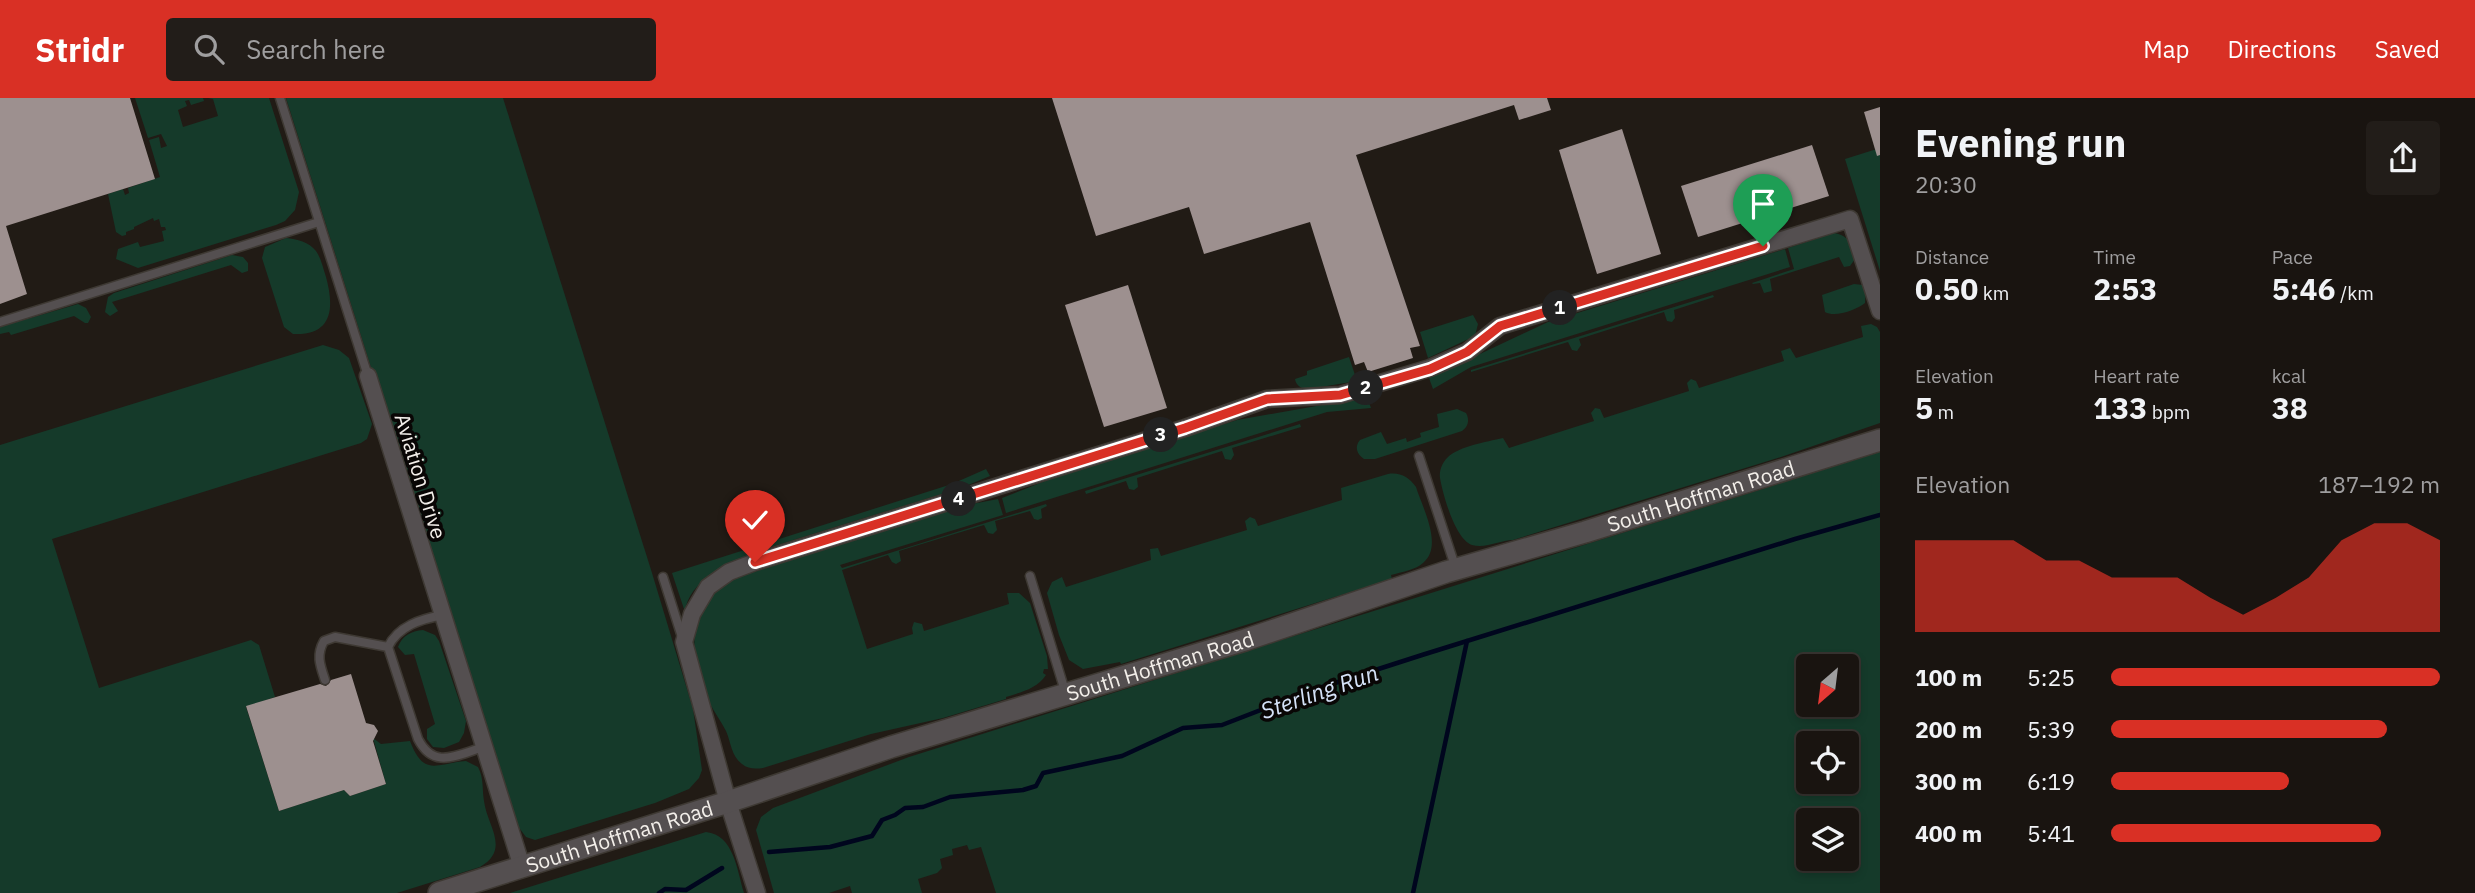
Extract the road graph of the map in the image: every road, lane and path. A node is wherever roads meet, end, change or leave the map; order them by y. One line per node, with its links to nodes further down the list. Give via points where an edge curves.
1 (280, 98): 2 (lane, Aviation Drive)
2 (319, 222): 4 (lane); 5 (lane, Aviation Drive)
3 (1880, 311): 12 (street, via 1850,219 1500,326 1467,352 1430,369 1340,395 1267,399 755,562 708,587 692,614)
4 (0, 322)
5 (368, 376): 11 (street, Aviation Drive)
6 (1880, 440): 8 (street, South Hoffman Road)
7 (1419, 456): 8 (lane)
8 (1456, 569): 15 (street, South Hoffman Road)
9 (663, 576): 12 (lane)
10 (1030, 576): 15 (lane)
11 (443, 615): 13 (lane, via 405,627); 16 (street, Aviation Drive)
12 (684, 642): 17 (street)
13 (388, 647): 14 (lane, via 335,637 324,641 319,662); 16 (lane, via 425,752 444,758)
14 (325, 680)
15 (1066, 694): 17 (street, South Hoffman Road)
16 (484, 747): 18 (street, Aviation Drive)
17 (729, 802): 18 (street, South Hoffman Road); 20 (street)
18 (522, 867): 19 (street, South Hoffman Road)
19 (439, 893)
20 (757, 893)

